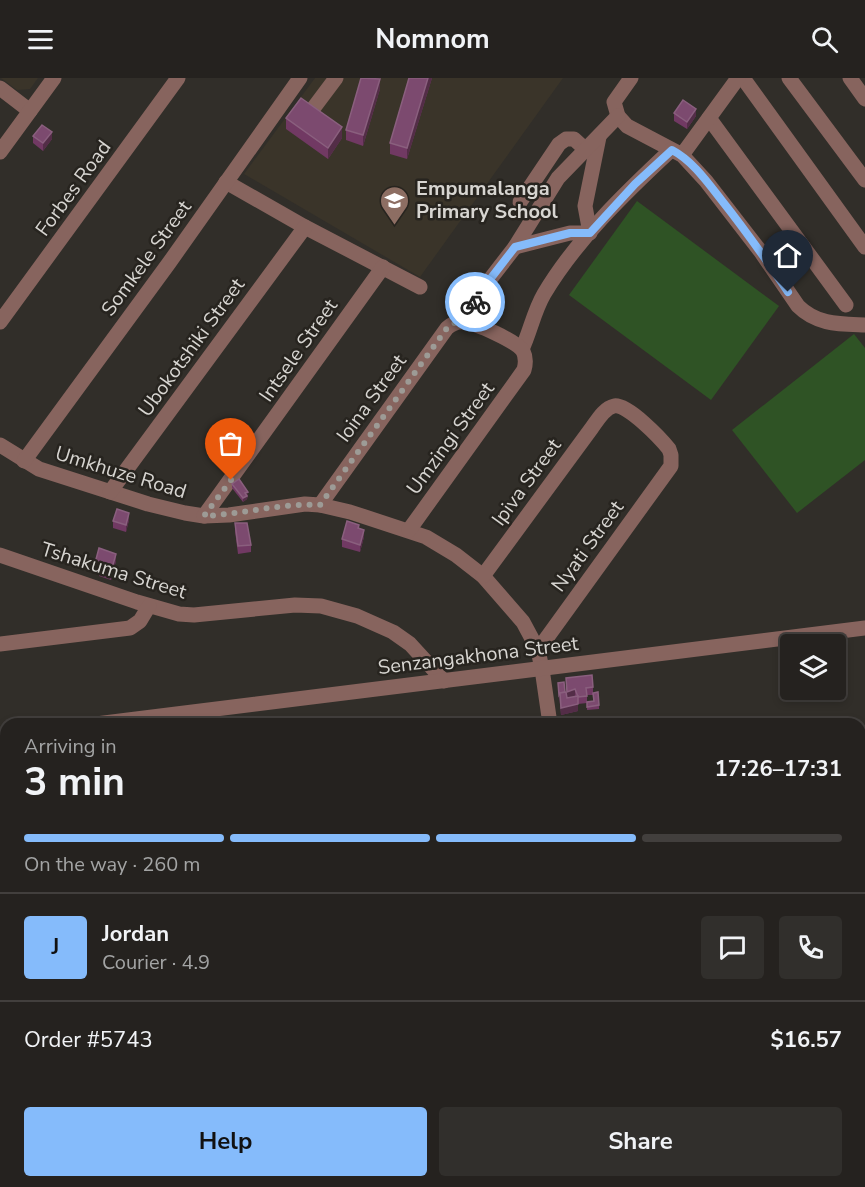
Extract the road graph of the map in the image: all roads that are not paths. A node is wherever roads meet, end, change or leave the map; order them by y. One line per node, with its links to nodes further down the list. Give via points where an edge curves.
1 (54, 78): 13 (street)
2 (178, 78): 31 (street, Forbes Road)
3 (300, 78): 21 (street, Somkele Street)
4 (336, 78): 12 (street)
5 (631, 78): 14 (street, via 614,102)
6 (738, 78): 15 (street)
7 (743, 78): 26 (street)
8 (789, 78): 20 (street)
9 (850, 78): 11 (street)
10 (0, 88): 13 (street)
11 (865, 99)
12 (312, 110)
13 (30, 111): 18 (street)
14 (618, 116): 16 (street); 19 (street, via 627,126)
15 (709, 118): 19 (street); 29 (street)
16 (600, 137): 17 (street); 24 (street, via 585,206)
17 (585, 149): 22 (street, via 574,139 559,144); 25 (street, via 558,178)
18 (0, 152)
19 (677, 153): 24 (street, via 635,184); 32 (street, via 727,207 806,313 824,322)
20 (865, 180)
21 (226, 182): 23 (street); 35 (street, Somkele Street)
22 (520, 202)
23 (305, 226): 27 (street); 37 (street, Ubokotshiki Street)
24 (590, 233): 25 (street, via 570,233); 33 (street, via 543,296)
25 (515, 247): 30 (street)
26 (865, 247)
27 (383, 267): 28 (street); 39 (street, Intsele Street)
28 (420, 287)
29 (846, 305)
30 (463, 321): 33 (street); 38 (street, Ioina Street, via 447,328)
31 (0, 322)
32 (865, 325)
33 (522, 350): 40 (street, Umzingi Street, via 524,370)
34 (0, 445): 35 (street, Umkhuze Road)
35 (24, 461): 37 (street, Umkhuze Road)
36 (671, 466): 42 (street, Ipiva Street, via 669,449 626,408 614,406 603,413); 46 (street, Nyati Street)
37 (110, 492): 39 (street, Umkhuze Road)
38 (320, 505): 39 (street, Umkhuze Road); 40 (street, Umkhuze Road)
39 (204, 516)
40 (409, 530): 42 (street, Umkhuze Road, via 441,544)
41 (0, 555): 43 (street, Tshakuma Street)
42 (483, 576): 46 (street, Umkhuze Road, via 523,622)
43 (149, 606): 45 (street, via 130,628); 48 (street, Tshakuma Street, via 194,615 321,606 357,616 405,639)
44 (865, 628): 47 (street, Senzangakhona Street)
45 (0, 644)
46 (538, 650): 47 (street, Umkhuze Road)
47 (542, 669): 48 (street, Senzangakhona Street); 50 (street, Umkhuze Road)
48 (444, 681): 49 (street, Senzangakhona Street)
49 (145, 718)
50 (549, 718)

